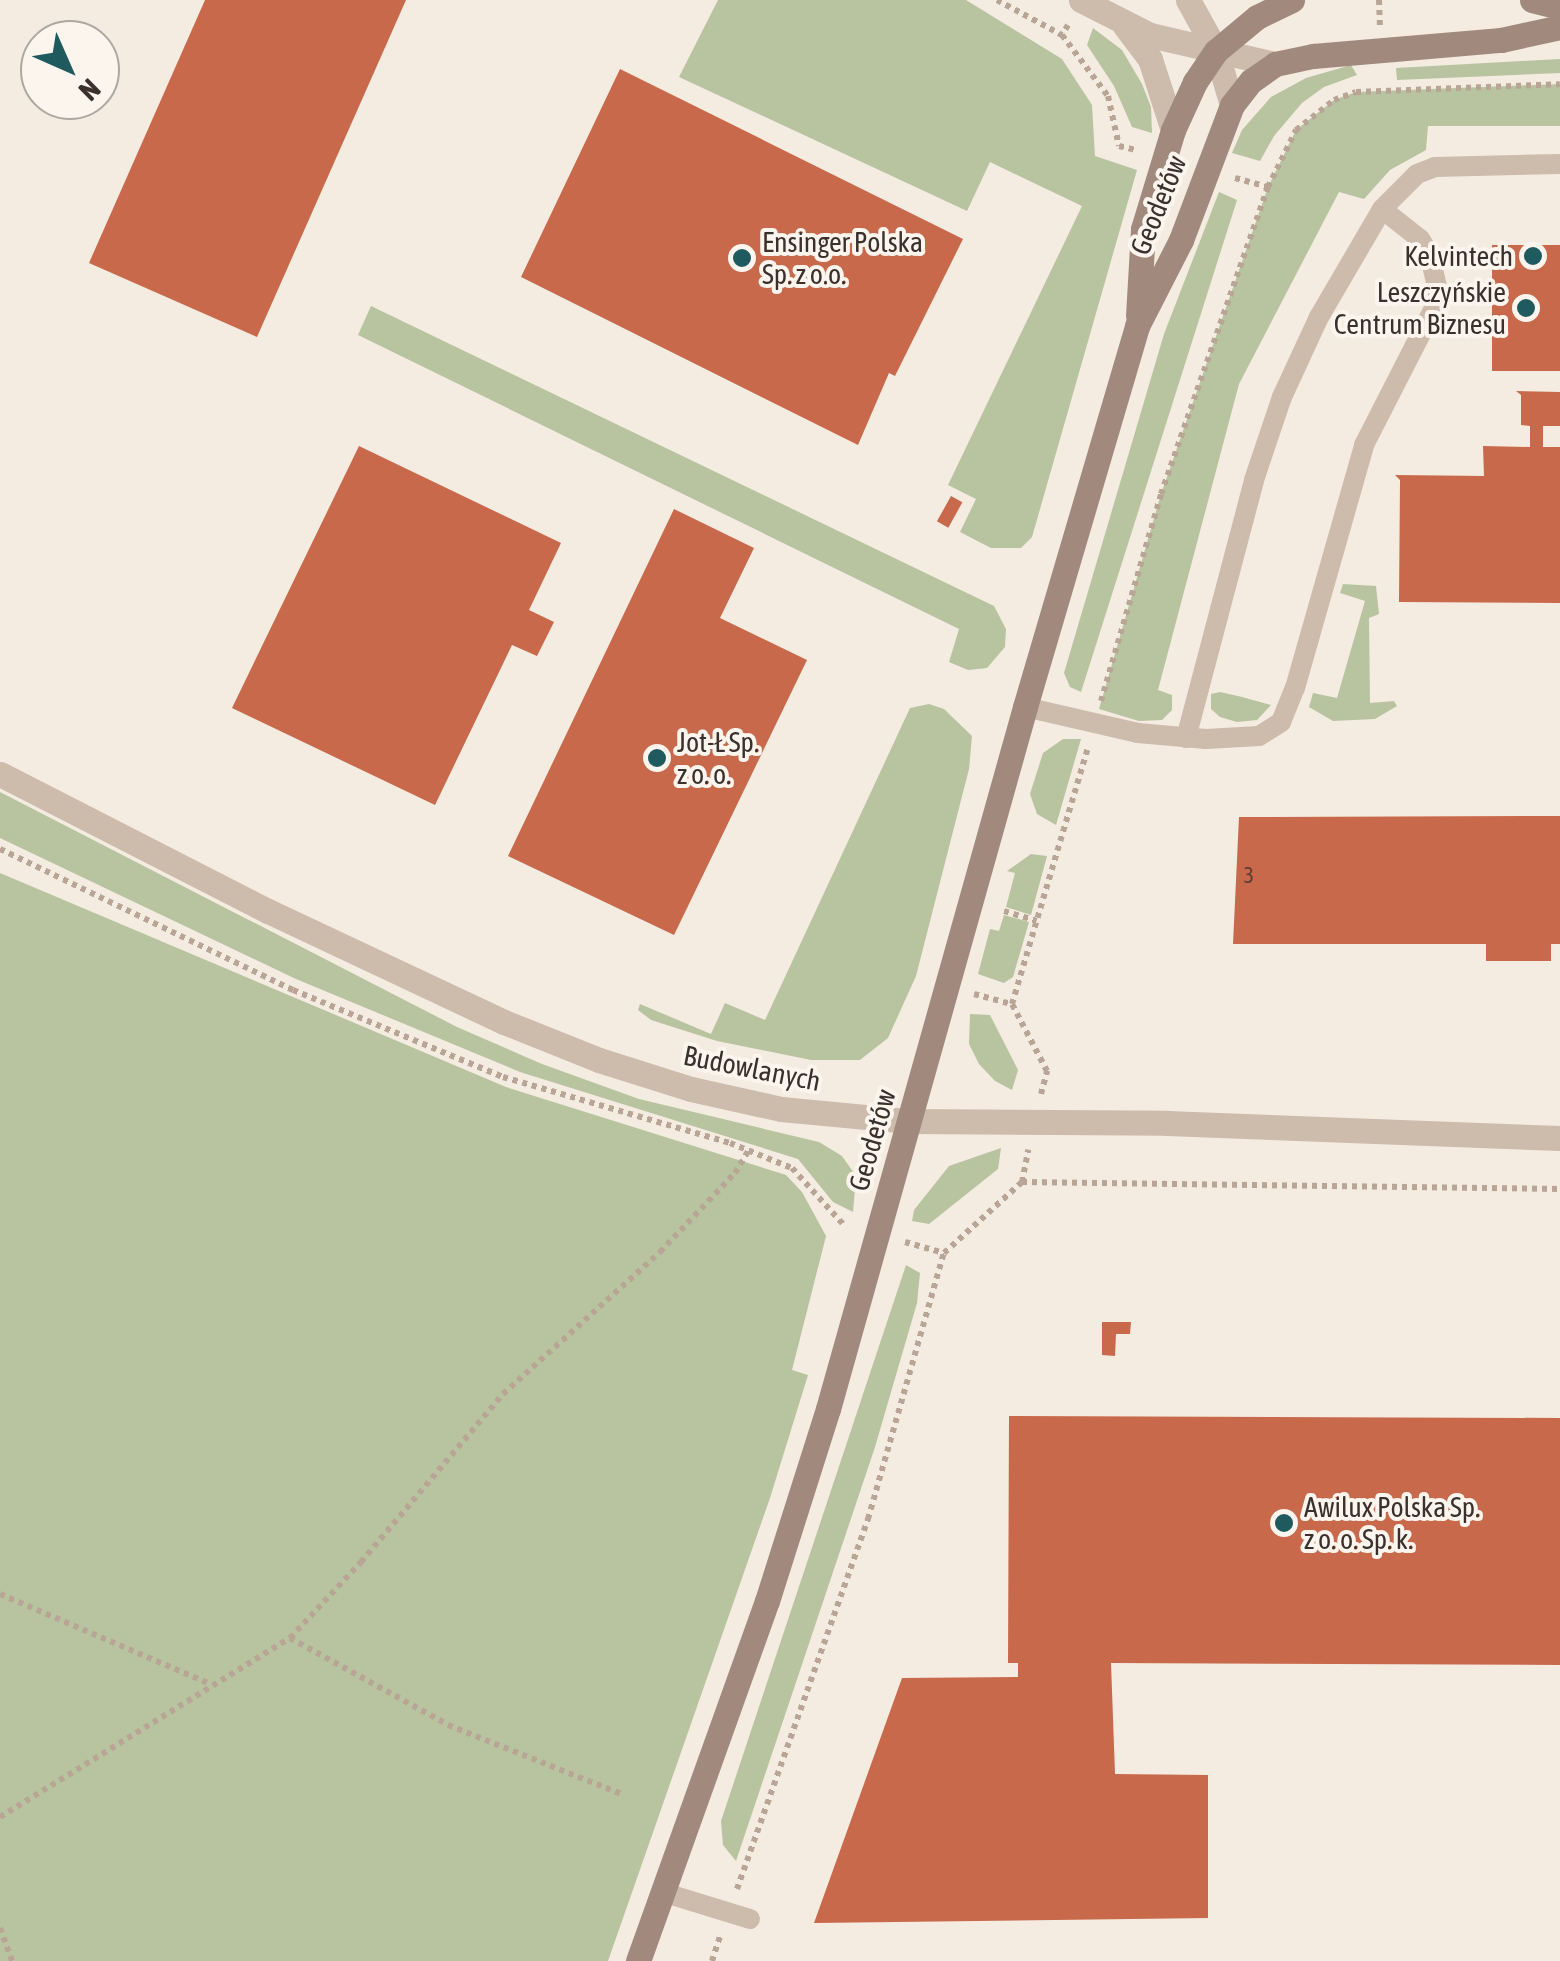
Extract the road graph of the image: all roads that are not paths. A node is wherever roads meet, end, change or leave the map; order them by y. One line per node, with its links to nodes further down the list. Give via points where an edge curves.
1 (1188, 0): 8 (street)
2 (1292, 0): 8 (street, Geodetów, via 1257,17)
3 (1532, 0): 4 (street)
4 (1560, 6)
5 (1076, 9): 6 (street)
6 (1122, 22): 8 (street); 11 (street, Geodetów, via 1150,59)
7 (1560, 27): 9 (street, via 1502,40)
8 (1216, 51): 9 (street); 10 (street); 11 (street, Geodetów)
9 (1275, 64): 10 (street)
10 (1232, 105): 14 (street, Geodetów, via 1180,240)
11 (1174, 130): 14 (street, Geodetów, via 1144,229)
12 (1560, 164): 13 (lane, via 1435,167 1402,186)
13 (1382, 209): 16 (lane, via 1282,397); 16 (lane, via 1420,239 1438,291 1364,445 1290,706 1281,722 1259,736)
14 (1137, 326): 15 (street, Geodetów)
15 (1025, 707): 16 (lane); 18 (street, Geodetów)
16 (1186, 738)
17 (0, 774): 18 (street, Budowlanych, via 268,912 599,1060 781,1109)
18 (908, 1121): 19 (street, Budowlanych); 20 (street, Geodetów, via 823,1426)
19 (1560, 1138)
20 (662, 1892): 21 (lane); 22 (street, Geodetów)
21 (750, 1918)
22 (638, 1961)

